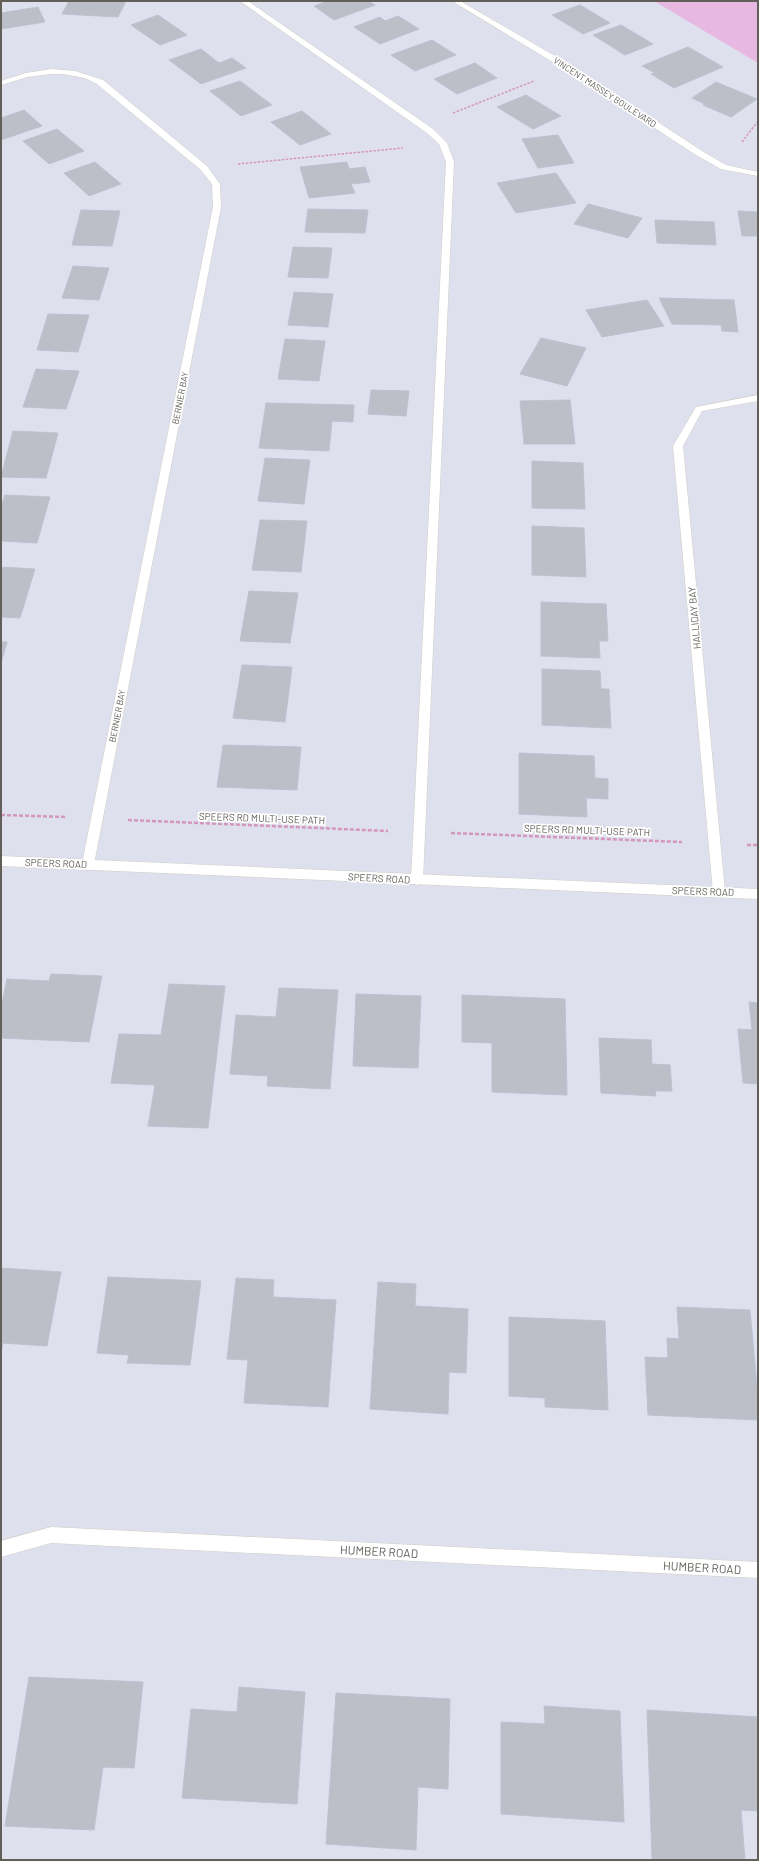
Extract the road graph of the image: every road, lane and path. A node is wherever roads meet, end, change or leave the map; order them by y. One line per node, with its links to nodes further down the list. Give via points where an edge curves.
1 (243, 1): 16 (street, via 430,131 443,143 450,162)
2 (455, 1): 4 (street, VINCENT MASSEY BOULEVARD, via 569,68 699,153 724,167)
3 (1, 83): 15 (street, BERNIER BAY, via 47,71 64,71 90,77 100,82 195,159 216,184 217,207)
4 (758, 174)
5 (758, 398): 17 (street, HALLIDAY BAY, via 698,409 678,446)
6 (1, 815): 7 (path)
7 (72, 818)
8 (121, 820): 9 (path, SPEERS RD MULTI-USE PATH)
9 (395, 831)
10 (450, 833): 11 (path, SPEERS RD MULTI-USE PATH)
11 (683, 842)
12 (741, 845): 13 (path)
13 (758, 845)
14 (1, 861): 15 (street, SPEERS ROAD)
15 (88, 864): 16 (street, SPEERS ROAD)
16 (417, 880): 17 (street, SPEERS ROAD)
17 (719, 892): 18 (street, SPEERS ROAD)
18 (758, 894)
19 (1, 1549): 20 (street, HUMBER ROAD, via 52,1535)
20 (758, 1570)

